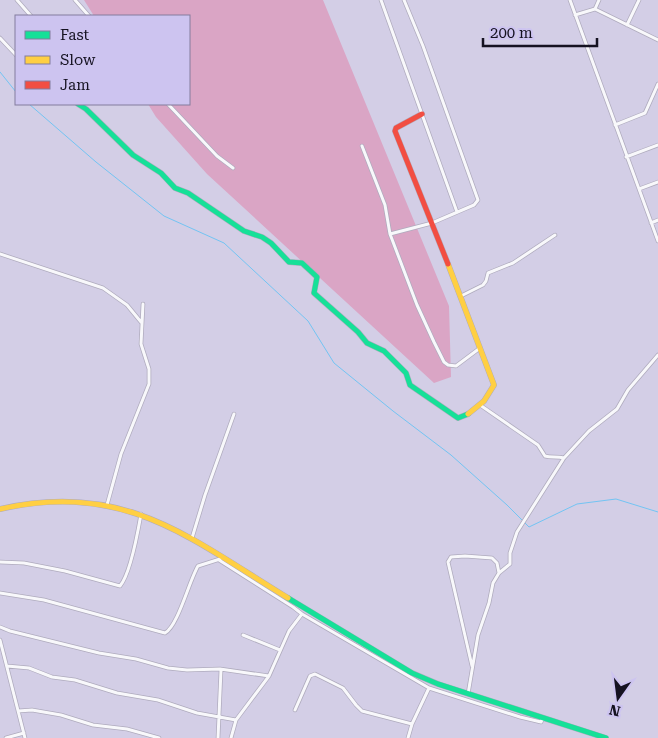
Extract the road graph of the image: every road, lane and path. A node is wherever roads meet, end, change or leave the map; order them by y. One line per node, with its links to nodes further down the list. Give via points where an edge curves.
1 (17, 0): 9 (street)
2 (75, 0): 10 (street)
3 (381, 0): 21 (street)
4 (404, 0): 29 (street, via 478,200)
5 (570, 0): 11 (street)
6 (599, 0): 8 (street)
7 (639, 0): 12 (street)
8 (595, 9): 11 (street); 12 (street)
9 (30, 15)
10 (88, 15)
11 (575, 15): 22 (street)
12 (627, 25): 14 (street)
13 (0, 38): 15 (street)
14 (658, 40)
15 (15, 54)
16 (658, 84): 22 (street, via 645,113)
17 (80, 105): 20 (street)
18 (89, 105): 20 (street)
19 (169, 105): 26 (street, via 217,156)
20 (86, 109): 42 (street, via 133,155 162,173 175,188 188,193 244,231 262,237 289,262 306,265 317,277 314,293 367,343 384,351 406,373 410,385 458,418)
21 (422, 114): 29 (street); 31 (street, via 395,130)
22 (615, 125): 25 (street)
23 (658, 145): 25 (street)
24 (362, 146): 33 (street, via 385,205)
25 (626, 157): 28 (street)
26 (233, 168)
27 (658, 182): 28 (street)
28 (639, 190): 32 (street)
29 (457, 212): 31 (street)
30 (658, 220): 32 (street)
31 (432, 223): 33 (street); 37 (street)
32 (651, 223): 35 (street)
33 (390, 234): 40 (street, via 417,305 444,362 456,366)
34 (556, 235): 37 (street, via 513,263 488,272 483,285)
35 (658, 241)
36 (0, 254): 39 (street, via 103,288 127,305)
37 (461, 296): 40 (street)
38 (143, 304): 39 (street)
39 (142, 322): 45 (street, via 141,344 149,369 149,384 121,454)
40 (480, 348): 42 (street, via 494,385)
41 (658, 355): 44 (street, via 628,390 617,409 589,430)
42 (480, 405): 44 (street, via 534,441 545,456)
43 (234, 414): 48 (street)
44 (564, 458): 51 (street, via 514,539 510,564)
45 (107, 506): 46 (street, via 48,501); 47 (street)
46 (0, 509)
47 (141, 514): 48 (street); 50 (street, via 120,586 65,571)
48 (192, 538): 49 (street)
49 (221, 559): 52 (street, via 196,568 177,616 165,633 44,600); 53 (street); 63 (street, via 395,663 438,684)
50 (0, 562)
51 (499, 573): 59 (street, via 478,634); 59 (street, via 492,558 459,557 448,562)
52 (0, 593)
53 (302, 614): 57 (street); 62 (street)
54 (0, 627): 60 (street, via 168,668)
55 (243, 635): 57 (street)
56 (0, 640): 58 (street)
57 (280, 650): 61 (street)
58 (7, 666): 64 (street); 66 (street, via 29,668 52,677 158,700)
59 (473, 668): 63 (street)
60 (222, 670): 61 (street); 66 (street)
61 (269, 676): 68 (street)
62 (429, 688): 67 (street, via 520,717 541,722); 69 (street)
63 (468, 694): 67 (street)
64 (18, 710): 70 (street); 73 (street, via 61,715)
65 (295, 710): 69 (street, via 310,676 315,674 343,688 362,711)
66 (219, 718): 68 (street); 74 (street)
67 (543, 718): 77 (street)
68 (236, 720): 75 (street)
69 (412, 724): 76 (street)
70 (24, 733): 71 (street); 72 (street)
71 (6, 738)
72 (25, 738)
73 (159, 738)
74 (218, 738)
75 (231, 738)
76 (408, 738)
77 (606, 738)

